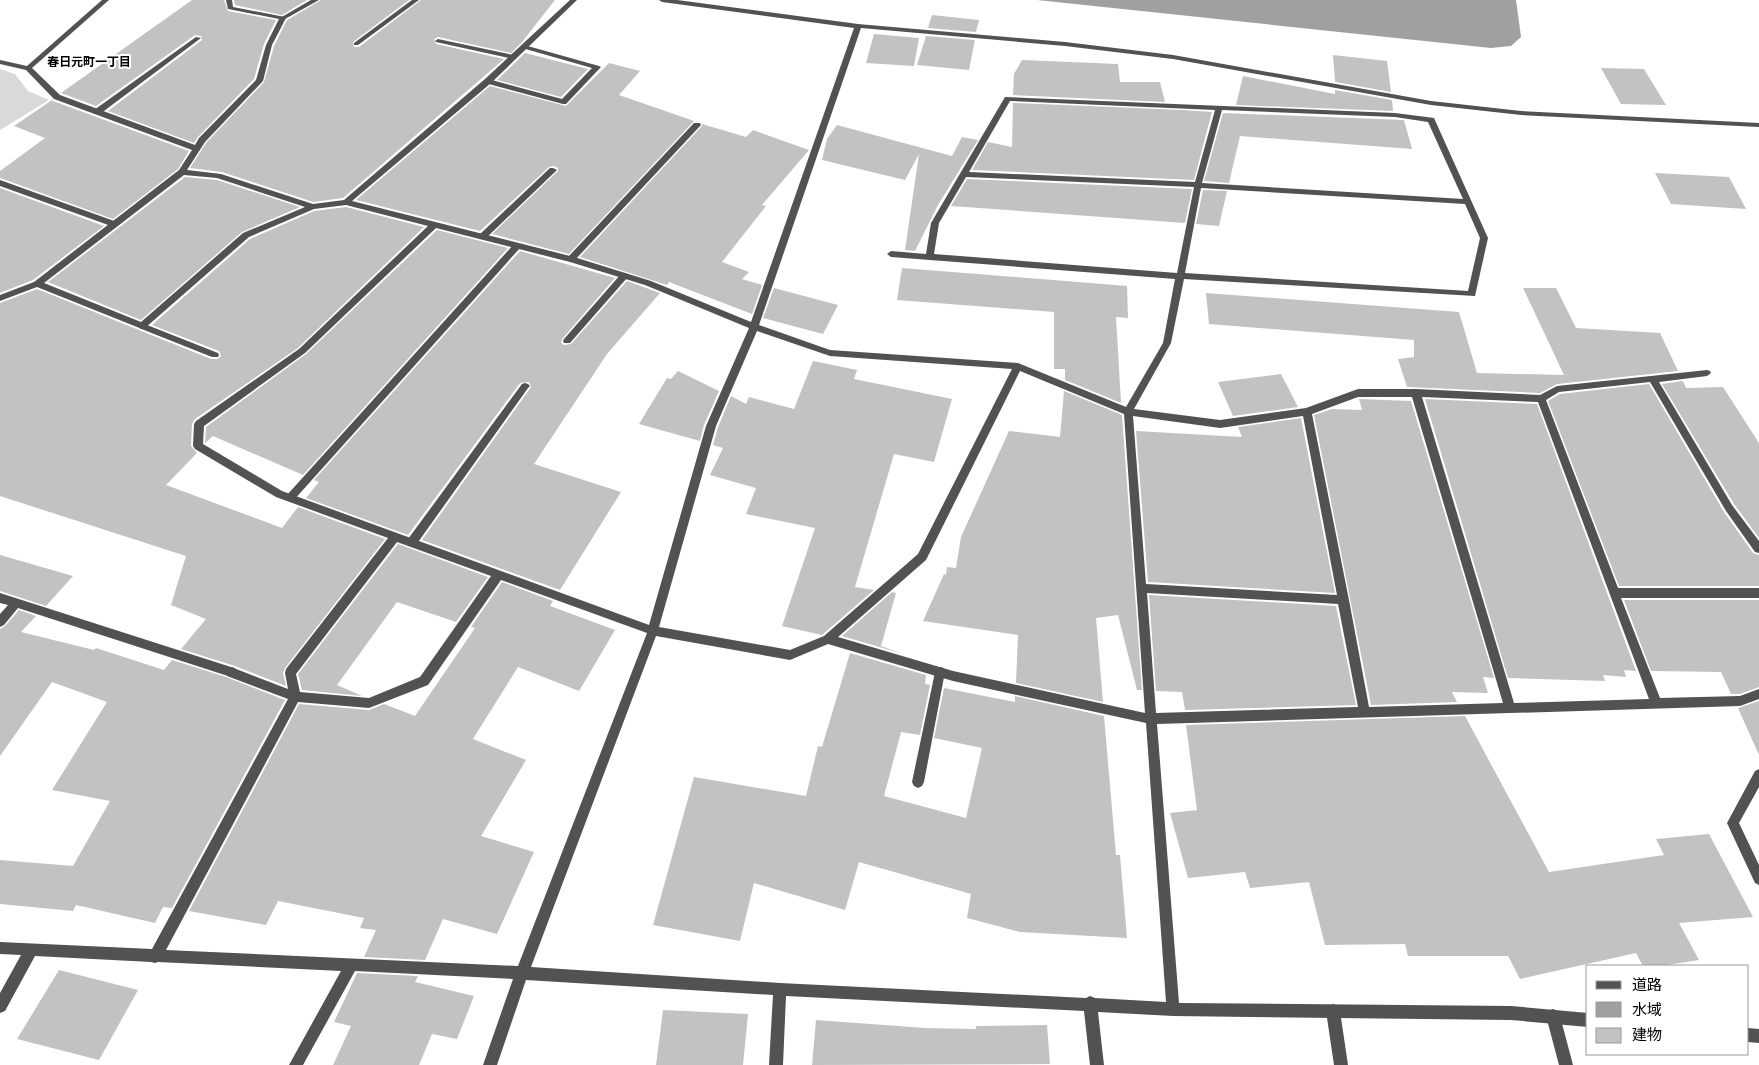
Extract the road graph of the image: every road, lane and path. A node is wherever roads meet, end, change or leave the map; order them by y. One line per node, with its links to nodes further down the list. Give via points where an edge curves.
1 (106, 0): 15 (street)
2 (229, 0): 7 (street, via 230,8)
3 (316, 0): 7 (street)
4 (416, 0): 11 (street)
5 (574, 0): 12 (street)
6 (662, 0): 8 (street)
7 (283, 18): 21 (street, via 269,45 259,81)
8 (858, 26): 20 (street, via 1173,57 1440,104 1522,113); 42 (street)
9 (198, 38): 18 (street)
10 (438, 41): 13 (street)
11 (356, 44)
12 (524, 47): 13 (street); 16 (street, via 598,67 563,102)
13 (513, 56): 16 (street)
14 (0, 62): 15 (street)
15 (28, 68): 18 (street, via 57,96)
16 (488, 81): 27 (street)
17 (1219, 108): 24 (street, via 1008,99); 26 (street); 28 (street, via 1395,115 1431,120)
18 (97, 112): 21 (street)
19 (697, 125): 36 (street)
20 (1759, 125)
21 (197, 149): 23 (street)
22 (553, 170): 32 (street)
23 (182, 172): 29 (street, via 218,176); 30 (street)
24 (964, 174): 26 (street); 35 (street, via 935,224)
25 (0, 183): 30 (street)
26 (1198, 185): 28 (street); 38 (street)
27 (346, 202): 29 (street); 31 (street)
28 (1468, 202): 38 (street, via 1484,238 1472,294)
29 (313, 207): 41 (street, via 246,234)
30 (114, 224): 39 (street)
31 (434, 225): 32 (street); 53 (street, via 302,351 199,424 198,446)
32 (482, 237): 33 (street)
33 (517, 246): 36 (street); 53 (street)
34 (891, 254): 35 (street)
35 (930, 257): 38 (street)
36 (571, 259): 37 (street)
37 (624, 276): 42 (street); 43 (street)
38 (1180, 276): 51 (street, via 1168,343)
39 (37, 284): 40 (street); 41 (street)
40 (0, 298)
41 (142, 326): 44 (street)
42 (754, 327): 45 (street, via 830,353); 65 (street, via 711,426)
43 (567, 341)
44 (215, 355)
45 (1018, 366): 51 (street); 66 (street, via 922,558)
46 (1707, 373): 47 (street)
47 (1653, 379): 50 (street, via 1557,389); 56 (street, via 1728,508)
48 (525, 386): 55 (street)
49 (1416, 392): 50 (street); 52 (street, via 1358,393); 71 (street)
50 (1541, 399): 59 (street)
51 (1128, 412): 52 (street, via 1220,424); 58 (street)
52 (1307, 412): 62 (street)
53 (290, 498): 54 (street)
54 (395, 537): 55 (street); 69 (street, via 290,673)
55 (412, 542): 57 (street)
56 (1759, 549)
57 (499, 574): 65 (street); 69 (street, via 424,681 369,702)
58 (1141, 588): 62 (street); 73 (street)
59 (1614, 593): 60 (street); 70 (street)
60 (1759, 594)
61 (0, 598): 63 (street)
62 (1344, 600): 72 (street)
63 (16, 603): 64 (street); 69 (street, via 231,672)
64 (0, 622)
65 (653, 631): 66 (street, via 790,655); 81 (street)
66 (828, 639): 67 (street)
67 (940, 672): 73 (street); 75 (street)
68 (1759, 694): 70 (street, via 1740,700)
69 (295, 697): 79 (street)
70 (1656, 703): 71 (street)
71 (1510, 708): 72 (street)
72 (1364, 712): 73 (street)
73 (1150, 719): 85 (street)
74 (1759, 775): 76 (street, via 1733,824)
75 (918, 782)
76 (1759, 879)
77 (0, 948): 78 (street)
78 (31, 950): 79 (street); 84 (street)
79 (155, 957): 80 (street)
80 (351, 965): 81 (street); 89 (street)
81 (522, 973): 82 (street); 90 (street)
82 (780, 989): 83 (street); 91 (street)
83 (1090, 1004): 85 (street); 92 (street)
84 (0, 1006)
85 (1173, 1009): 86 (street)
86 (1333, 1011): 87 (street); 93 (street)
87 (1553, 1016): 88 (street); 94 (street)
88 (1586, 1020)
89 (296, 1065)
90 (490, 1065)
91 (776, 1065)
92 (1096, 1065)
93 (1341, 1065)
94 (1566, 1065)

